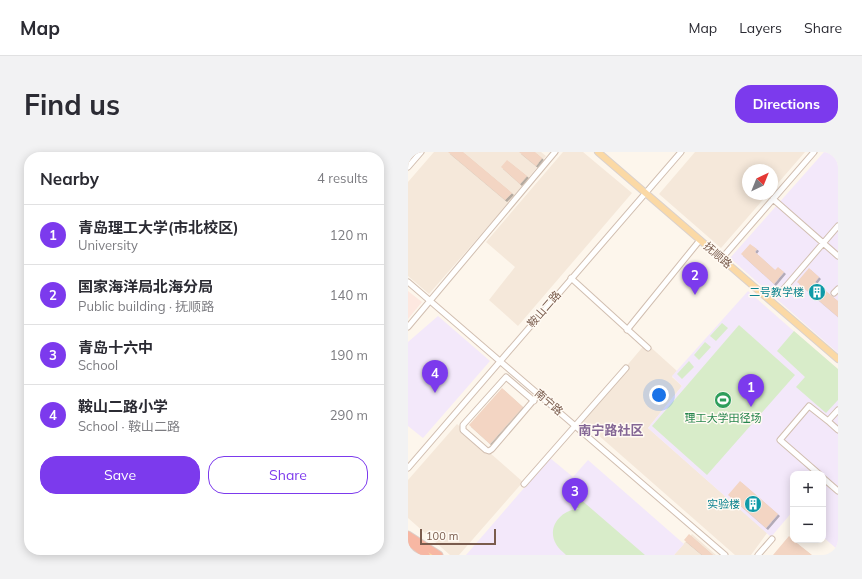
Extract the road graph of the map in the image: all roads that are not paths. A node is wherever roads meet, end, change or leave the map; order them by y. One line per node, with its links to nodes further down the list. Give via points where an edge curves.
1 (421, 152): 6 (street)
2 (555, 152): 19 (street)
3 (598, 152): 7 (main road, 抚顺路)
4 (681, 152): 7 (street, 鞍山二路)
5 (814, 152): 8 (street)
6 (408, 167)
7 (645, 193): 12 (main road, 抚顺路); 16 (street, 鞍山二路)
8 (778, 193)
9 (772, 200): 15 (street)
10 (774, 200): 13 (street)
11 (838, 226): 13 (street)
12 (700, 240): 15 (main road, 抚顺路); 21 (street)
13 (823, 243): 14 (street); 18 (street)
14 (838, 256)
15 (722, 258): 23 (main road, 抚顺路)
16 (571, 278): 21 (street); 24 (street, 鞍山二路)
17 (408, 282): 19 (street, 南宁路)
18 (782, 291)
19 (430, 301): 20 (street); 24 (street, 南宁路)
20 (408, 327)
21 (628, 330): 22 (street)
22 (648, 348)
23 (838, 359)
24 (499, 361): 26 (street, 南宁路); 32 (street, 鞍山二路)
25 (626, 368): 30 (street)
26 (539, 394): 27 (street); 30 (street, 南宁路)
27 (534, 401): 27 (street, via 489,451 463,430 463,425 506,377)
28 (838, 410): 29 (street)
29 (828, 422): 31 (street); 33 (street, via 809,406 780,440)
30 (576, 426): 35 (street); 45 (street, 南宁路)
31 (838, 430)
32 (408, 468)
33 (816, 471)
34 (826, 481): 36 (street)
35 (524, 484)
36 (838, 491)
37 (408, 536): 43 (main road); 44 (highway)
38 (772, 539): 46 (street)
39 (408, 541): 42 (highway)
40 (408, 554): 41 (highway)
41 (412, 555)
42 (426, 555)
43 (432, 555)
44 (439, 555)
45 (725, 555)
46 (758, 555)

